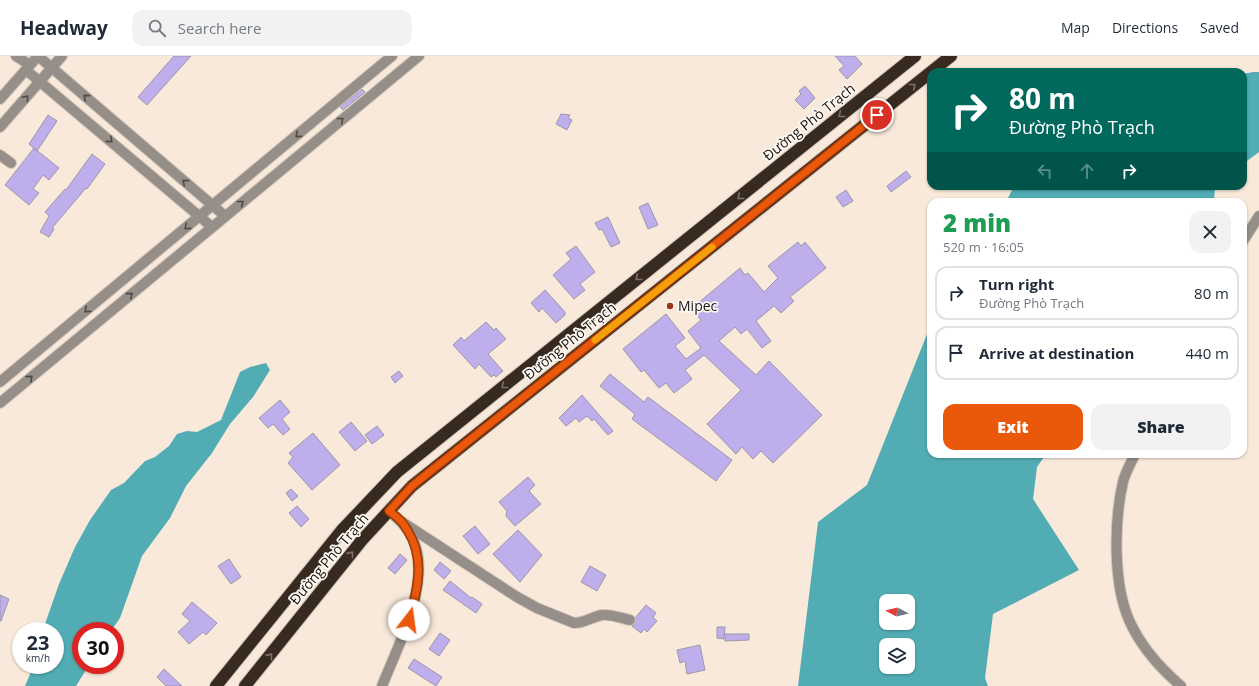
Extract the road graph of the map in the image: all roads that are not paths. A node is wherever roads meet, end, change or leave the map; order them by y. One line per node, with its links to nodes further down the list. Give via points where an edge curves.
1 (16, 56): 8 (street)
2 (38, 56): 8 (street); 9 (street)
3 (62, 56): 9 (street)
4 (392, 56): 17 (street, one-way to 17)
5 (419, 56): 19 (street, one-way to 5)
6 (915, 56): 29 (highway, Đường Phò Trạch, one-way to 29, via 397,472 342,530)
7 (951, 56): 10 (highway, Đường Phò Trạch, one-way to 7)
8 (28, 67): 12 (street); 13 (street)
9 (52, 68): 12 (street); 17 (street, one-way to 9)
10 (936, 68)
11 (927, 75): 26 (highway, Đường Phò Trạch, one-way to 11, via 412,486)
12 (41, 81): 14 (street, one-way to 12); 18 (street, one-way to 18)
13 (0, 99)
14 (0, 127)
15 (0, 155): 16 (street)
16 (11, 163)
17 (212, 205): 18 (street); 19 (street)
18 (200, 216): 21 (street); 23 (street, one-way to 23)
19 (225, 216): 21 (street)
20 (1259, 216): 22 (street)
21 (212, 226): 24 (street, one-way to 21)
22 (1247, 235)
23 (0, 382)
24 (0, 403)
25 (1133, 458): 32 (street, via 1123,481 1118,519 1116,552 1119,591 1129,620 1145,648)
26 (389, 511): 27 (street); 30 (highway, Đường Phò Trạch, one-way to 26, via 362,540)
27 (402, 522): 28 (street, via 537,608 574,623 607,615); 31 (street, via 416,548 419,567 416,592 409,620)
28 (630, 620)
29 (216, 686)
30 (245, 686)
31 (382, 686)
32 (1181, 686)

